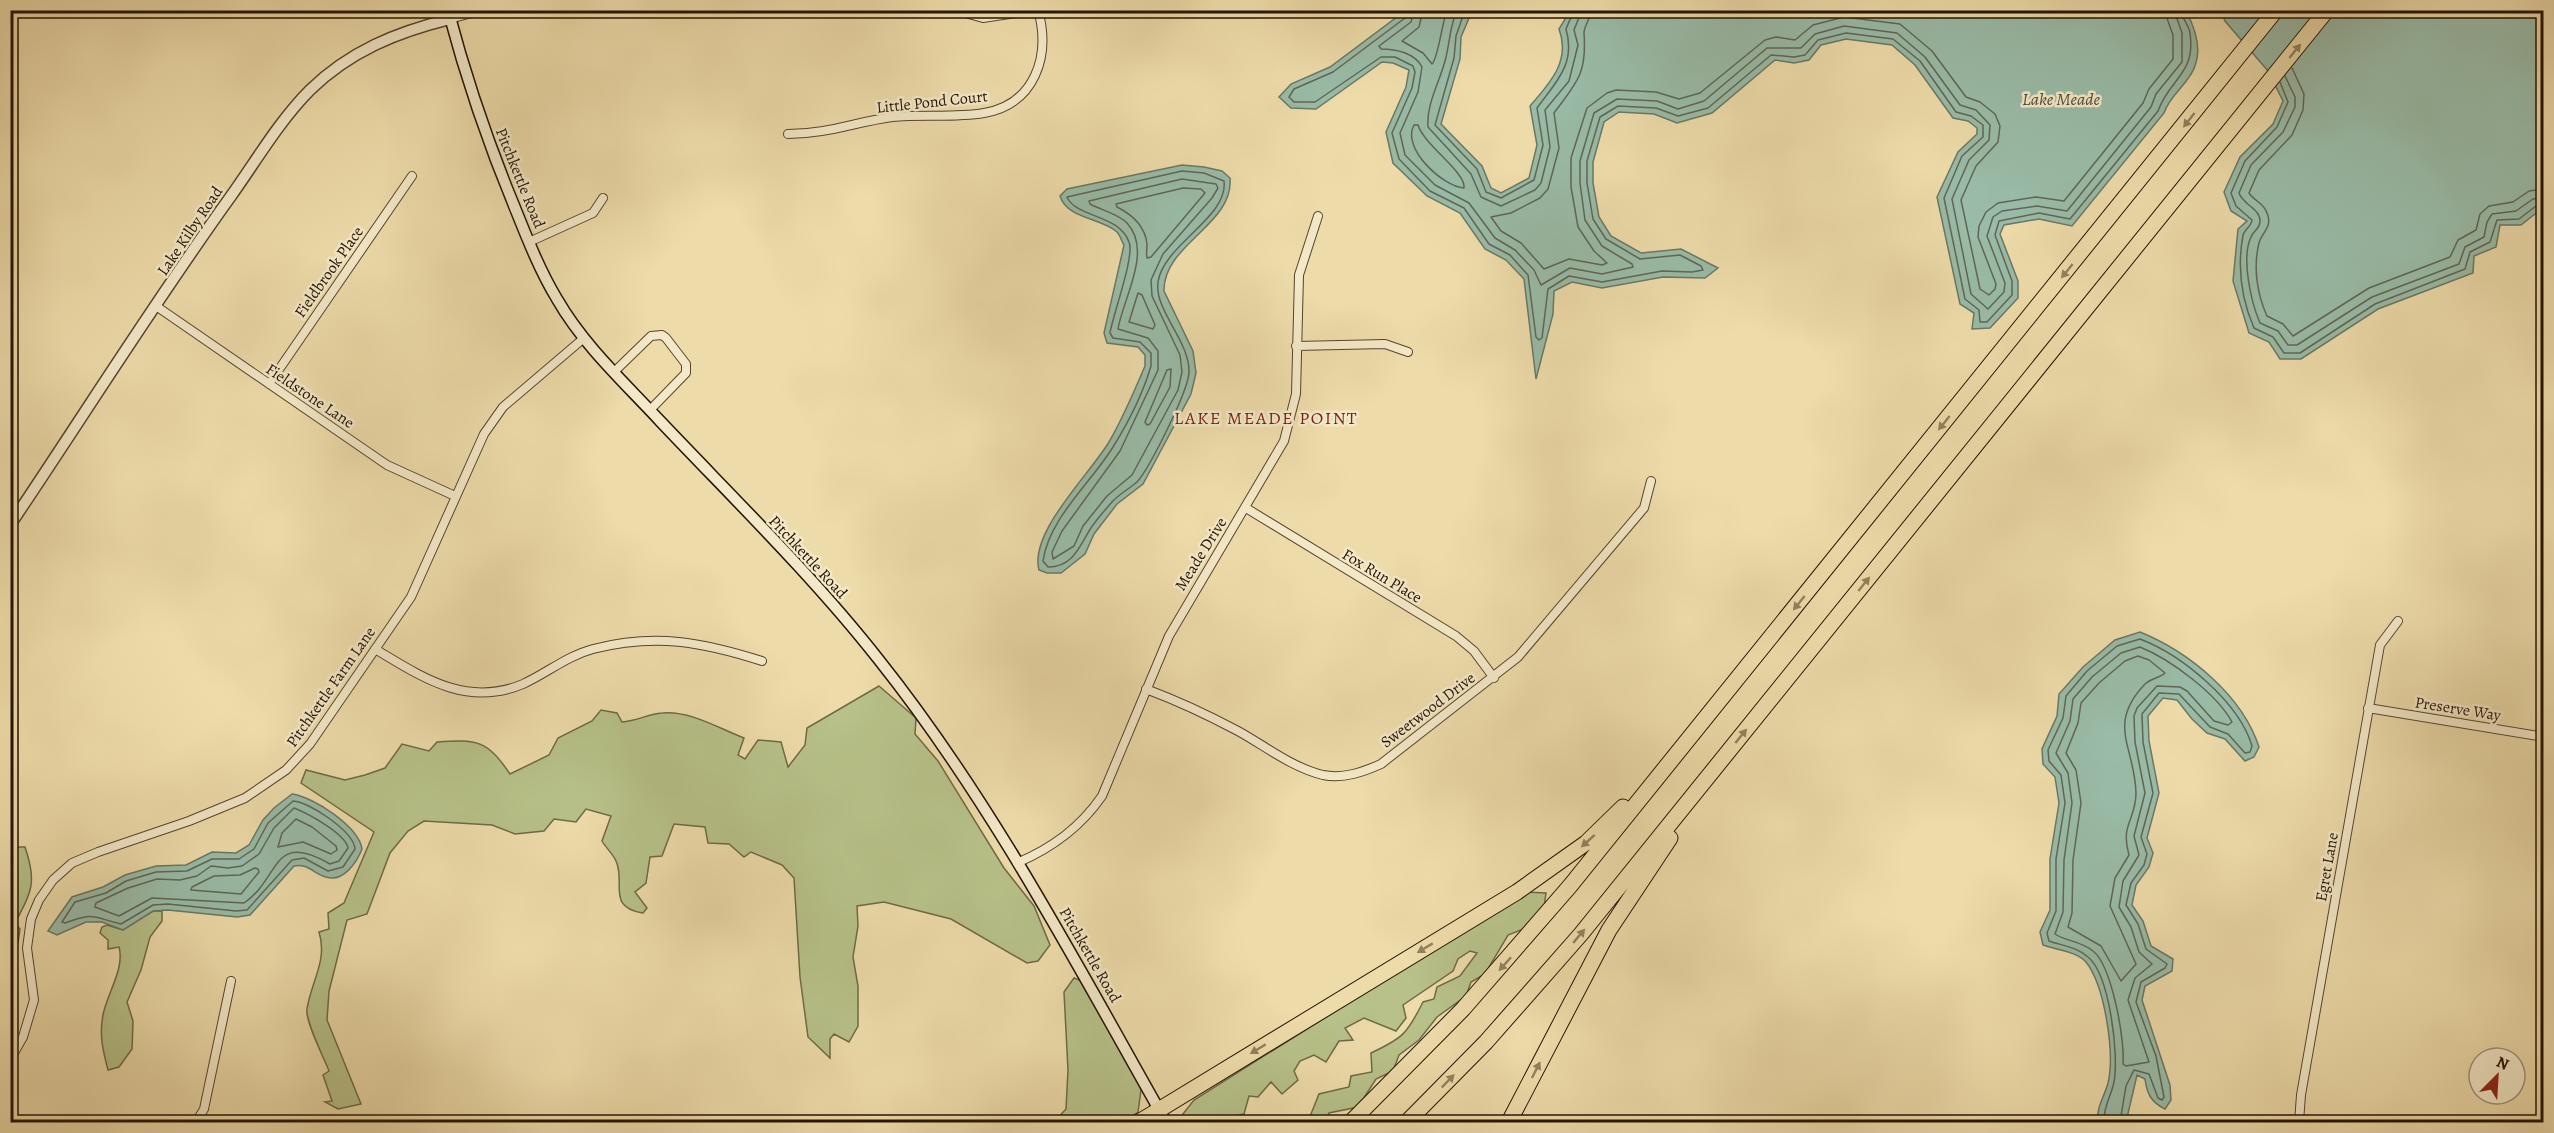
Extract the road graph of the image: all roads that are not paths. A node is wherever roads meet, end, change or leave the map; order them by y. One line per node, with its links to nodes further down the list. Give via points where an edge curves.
1 (482, 10): 6 (street)
2 (954, 10): 3 (street, via 983,18)
3 (1037, 10): 7 (street, Little Pond Court, via 1044,36 1036,78 1023,94 1000,108 973,115 891,117 824,133)
4 (2276, 10): 30 (highway, one-way to 30)
5 (2327, 10): 31 (highway, one-way to 5)
6 (449, 15): 11 (main road, Pitchkettle Road, via 491,150); 12 (main road, Lake Kilby Road, via 381,40 351,57 310,90 212,222)
7 (788, 134)
8 (412, 176): 17 (street, Fieldbrook Place)
9 (603, 198): 11 (street, via 593,213)
10 (1317, 216): 14 (street, Meade Drive, via 1299,275)
11 (529, 242): 13 (main road, Pitchkettle Road, via 557,300)
12 (156, 306): 17 (street, Fieldstone Lane); 22 (main road, Lake Kilby Road)
13 (584, 338): 16 (main road, Pitchkettle Road); 20 (street, Pitchkettle Farm Lane, via 503,407 484,434)
14 (1296, 346): 15 (street, via 1385,344); 21 (street, Meade Drive, via 1296,394 1291,421 1275,461)
15 (1408, 352)
16 (614, 372): 18 (main road, Pitchkettle Road); 18 (street, via 651,336 666,338 686,364 686,374)
17 (269, 384): 20 (street, Fieldstone Lane, via 387,465)
18 (650, 410): 32 (main road, Pitchkettle Road, via 882,663)
19 (1651, 481): 26 (street, Sweetwood Drive, via 1644,508 1518,657)
20 (455, 496): 24 (street, Pitchkettle Farm Lane, via 411,597)
21 (1246, 508): 26 (street, Fox Run Place, via 1456,636 1474,651); 27 (street, Meade Drive, via 1169,636)
22 (10, 525)
23 (2398, 621): 28 (street, Egret Lane, via 2380,645)
24 (375, 649): 25 (street, via 433,684 484,693 523,684 591,650 633,641 690,642); 34 (street, Pitchkettle Farm Lane, via 310,744 286,770 245,798 72,863 53,880 31,919 27,948 34,1000 23,1037)
25 (762, 661)
26 (1494, 678): 27 (street, Sweetwood Drive, via 1381,764 1340,776 1300,766 1185,704)
27 (1146, 689): 32 (street, Meade Drive, via 1107,787 1092,811 1071,832)
28 (2368, 708): 29 (street, Preserve Way); 41 (street, Egret Lane)
29 (2544, 737)
30 (1688, 740): 35 (highway, one-way to 35, via 1609,821 1564,860); 38 (highway, one-way to 38, via 1517,950)
31 (1723, 758): 39 (highway, one-way to 31, via 1539,983); 40 (highway, one-way to 31, via 1609,930)
32 (1017, 863): 35 (main road, Pitchkettle Road)
33 (231, 981): 36 (street, via 204,1109)
34 (10, 1060)
35 (1162, 1116): 37 (highway)
36 (196, 1122)
37 (1139, 1122)
38 (1351, 1122)
39 (1407, 1122)
40 (1509, 1122)
41 (2299, 1122)

